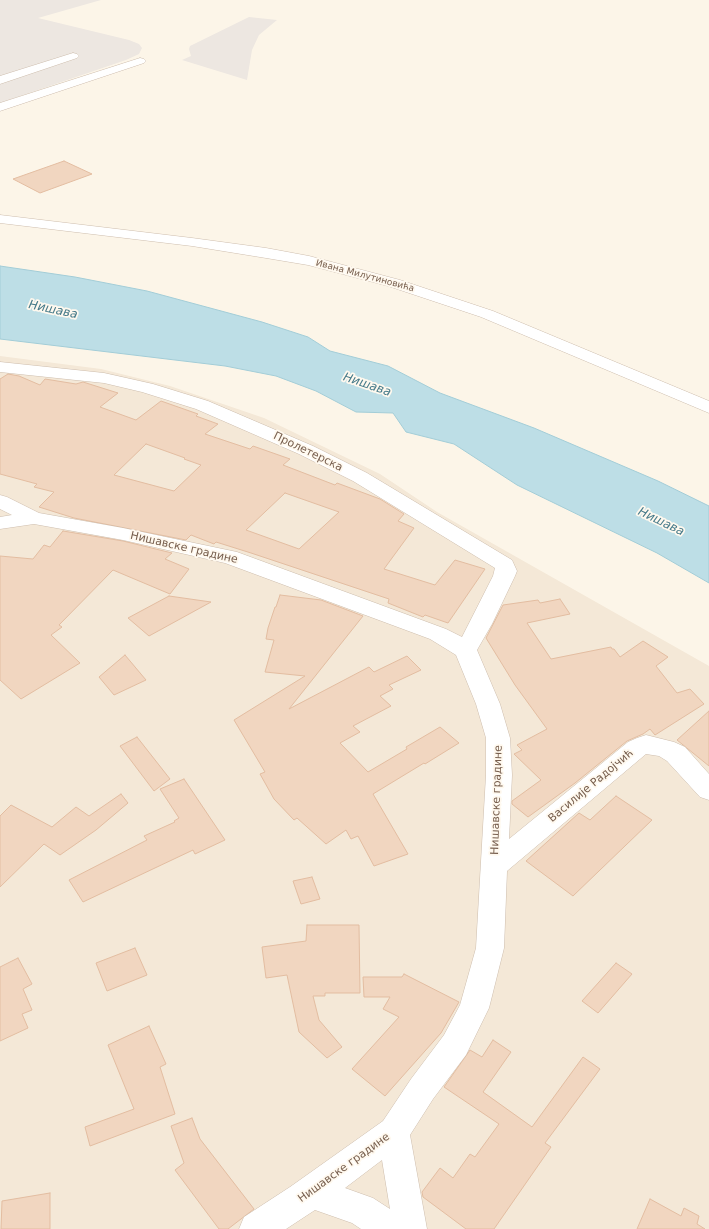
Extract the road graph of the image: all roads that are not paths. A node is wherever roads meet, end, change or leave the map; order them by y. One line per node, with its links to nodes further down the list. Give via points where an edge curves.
1 (72, 56): 3 (street)
2 (140, 61): 4 (street)
3 (0, 80)
4 (0, 107)
5 (0, 219): 7 (street, Ивана Милутиновића, via 266,252 394,283 487,314)
6 (0, 367): 11 (street, Пролетерска, via 104,378 202,405 306,450 360,477 505,564 504,576)
7 (709, 408)
8 (0, 501): 9 (street, Нишавске градине)
9 (34, 518): 10 (street); 11 (street, Нишавске градине, via 230,557 438,634)
10 (0, 523)
11 (466, 650): 13 (street, Нишавске градине, via 488,704 498,738)
12 (709, 790): 13 (street, Василије Радојчић, via 676,754 665,748 646,744 637,748)
13 (495, 866): 14 (street, Нишавске градине, via 490,948 474,1008 455,1045)
14 (394, 1132): 15 (street, Нишавске градине); 18 (street)
15 (311, 1192): 16 (street, Нишавске градине); 17 (street, via 361,1210)
16 (256, 1229)
17 (392, 1229)
18 (410, 1229)

